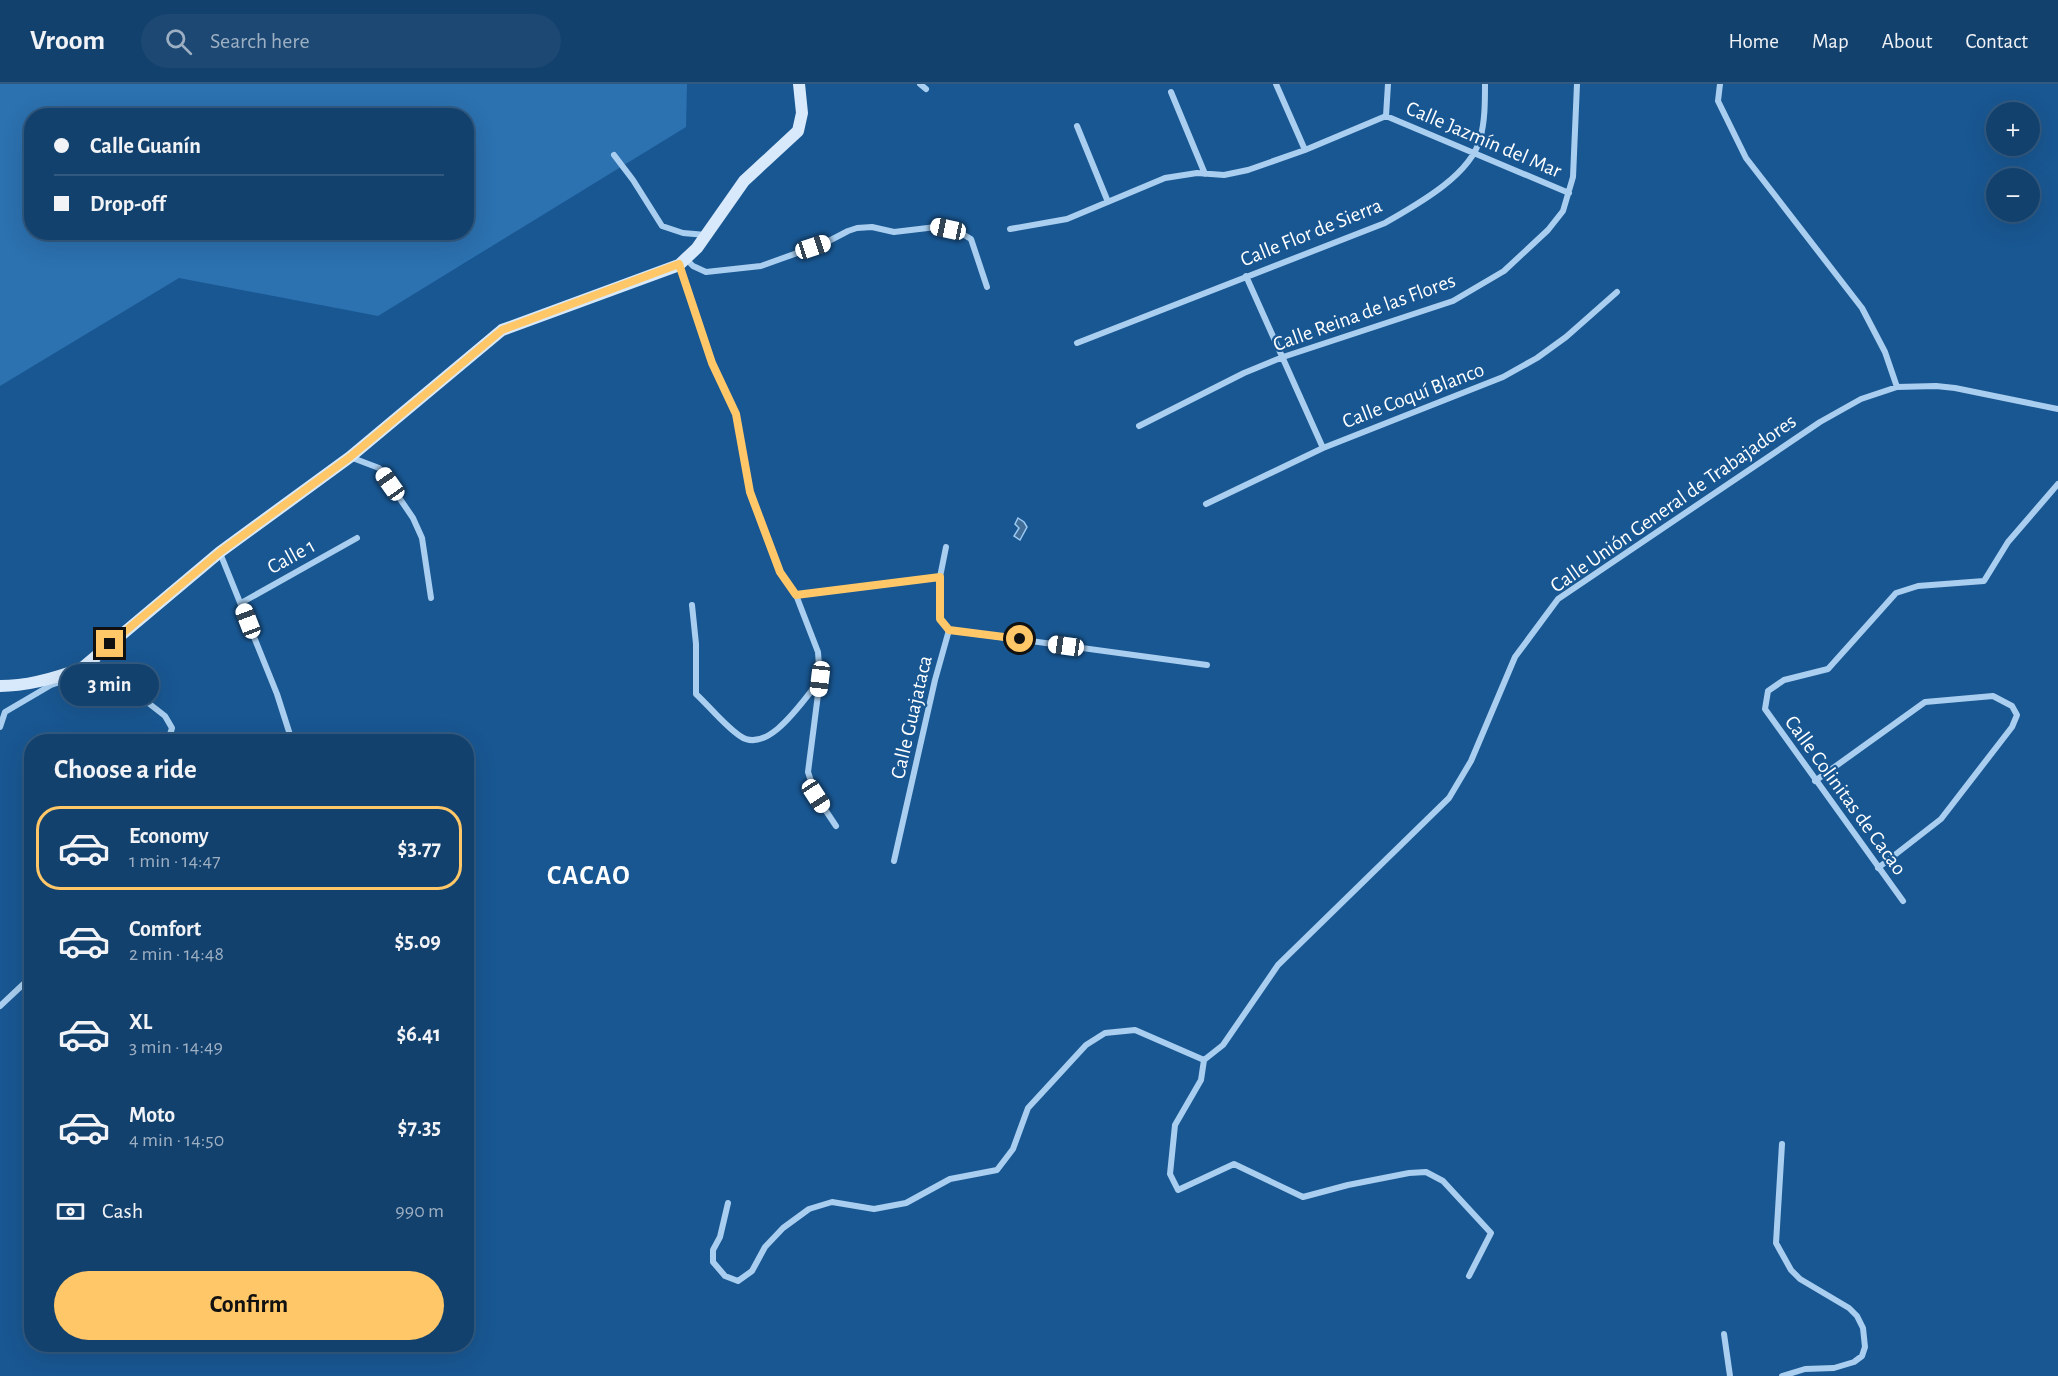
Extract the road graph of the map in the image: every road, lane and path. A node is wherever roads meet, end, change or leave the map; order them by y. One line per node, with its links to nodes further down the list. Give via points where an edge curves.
1 (799, 84): 19 (street, via 802,112 798,131 744,181)
2 (920, 84): 8 (street)
3 (1276, 84): 12 (street)
4 (1388, 84): 10 (street)
5 (1485, 84): 13 (street, Calle Flor de Sierra, via 1481,138)
6 (1577, 84): 16 (street, Calle Reina de las Flores)
7 (1720, 84): 26 (street, via 1718,101 1746,158 1862,308 1885,352)
8 (927, 89)
9 (1171, 92): 15 (street)
10 (1386, 116): 12 (street, Calle Jazmín del Mar); 13 (street, Calle Jazmín del Mar)
11 (1077, 126): 17 (street)
12 (1305, 150): 15 (street, Calle Jazmín del Mar, via 1248,170)
13 (1475, 152): 16 (street, Calle Jazmín del Mar); 21 (street, Calle Flor de Sierra, via 1440,188 1385,223)
14 (614, 155): 19 (street, via 662,226)
15 (1205, 174): 17 (street, Calle Jazmín del Mar, via 1165,178)
16 (1569, 193): 25 (street, Calle Reina de las Flores, via 1563,211 1548,230 1504,271 1453,301)
17 (1108, 202): 18 (street, Calle Jazmín del Mar, via 1067,219)
18 (1010, 229)
19 (707, 235): 20 (street)
20 (682, 262): 22 (street, via 706,272 761,266 857,228 872,226 894,232 936,227 971,239); 30 (street, via 502,330); 37 (street, via 712,363 736,414 750,492 780,572)
21 (1246, 276): 24 (street, Calle Flor de Sierra); 25 (street)
22 (987, 287)
23 (1617, 292): 29 (street, Calle Coquí Blanco, via 1552,348 1503,377)
24 (1077, 343)
25 (1283, 357): 28 (street, Calle Reina de las Flores); 29 (street)
26 (1897, 387): 27 (street, Calle Unión General de Trabajadores, via 1955,388); 56 (street, Calle Unión General de Trabajadores, via 1862,399 1820,422 1558,599 1515,657 1471,761 1449,798 1278,965 1223,1045)
27 (2058, 409)
28 (1139, 426)
29 (1323, 448): 32 (street, Calle Coquí Blanco)
30 (350, 457): 35 (street); 38 (street, via 379,468 413,518 422,538)
31 (2058, 484): 49 (street, Calle Colinitas de Cacao, via 2007,542 1984,581 1918,586 1896,593 1828,669 1784,680 1768,691 1765,710)
32 (1206, 504)
33 (357, 538): 39 (street, Calle 1)
34 (946, 548): 36 (street, Calle Guajataca)
35 (220, 552): 39 (street); 43 (street)
36 (940, 577): 37 (street); 41 (street, Calle Guajataca, via 940,619)
37 (796, 595): 44 (street, via 818,652)
38 (431, 598)
39 (241, 603): 48 (street)
40 (692, 605): 44 (street, via 696,694 741,737 755,741 773,735)
41 (949, 630): 42 (street); 51 (street, Calle Guajataca)
42 (1207, 665)
43 (83, 668): 45 (street, via 20,686); 46 (street, via 5,712); 47 (street, via 165,716 172,728)
44 (820, 679): 50 (street, via 808,772 816,796)
45 (0, 686)
46 (0, 727)
47 (170, 734)
48 (290, 734)
49 (1815, 781): 52 (street, Calle Colinitas de Cacao); 52 (street, via 1925,702 1993,696 2012,706 2017,715 2012,727 1941,819)
50 (836, 826)
51 (894, 861)
52 (1878, 868): 53 (street, Calle Colinitas de Cacao)
53 (1903, 901)
54 (24, 984): 55 (street)
55 (0, 1006)
56 (1204, 1060): 58 (street, via 1135,1030 1105,1033 1086,1045 1028,1108 1013,1149 997,1170 950,1179 906,1203 874,1209 832,1202 809,1209 783,1228 765,1247 752,1270 738,1281 725,1276 713,1262); 59 (street, via 1201,1080 1175,1125 1170,1174 1178,1190 1234,1164 1303,1197 1426,1172 1443,1181 1491,1233)
57 (1782, 1144): 62 (street, via 1776,1243 1800,1279 1857,1316 1865,1347 1854,1362)
58 (728, 1203)
59 (1469, 1276)
60 (1724, 1334): 61 (street)
61 (1730, 1376)
62 (1782, 1376)

